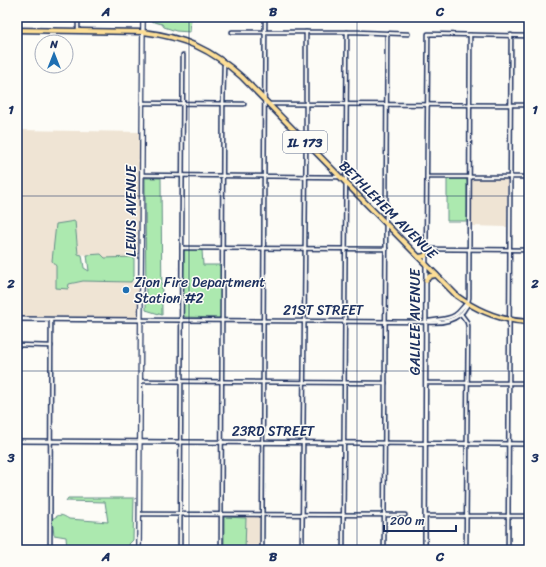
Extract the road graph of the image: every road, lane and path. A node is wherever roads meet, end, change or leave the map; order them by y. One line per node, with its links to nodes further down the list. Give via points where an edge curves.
1 (78, 17): 5 (street)
2 (143, 17): 6 (main road, LEWIS AVENUE)
3 (263, 17): 8 (street)
4 (17, 30): 5 (main road, IL 173)
5 (78, 31): 6 (main road, IL 173)
6 (143, 32): 17 (main road, BETHLEHEM AVENUE / IL 173, via 179,38 214,54); 19 (main road, LEWIS AVENUE)
7 (232, 32): 8 (street)
8 (265, 32): 9 (street); 18 (street)
9 (306, 32): 10 (street); 24 (street)
10 (347, 32): 11 (street); 25 (street)
11 (387, 34): 12 (street); 26 (street)
12 (408, 34)
13 (470, 35): 14 (street); 27 (street, GALILEE AVENUE, via 428,34); 28 (street)
14 (512, 36): 15 (street); 29 (street)
15 (529, 36)
16 (183, 56): 20 (street)
17 (225, 62): 18 (main road, BETHLEHEM AVENUE / IL 173); 21 (street)
18 (265, 100): 23 (main road, BETHLEHEM AVENUE / IL 173); 35 (street)
19 (142, 103): 20 (street); 32 (main road, LEWIS AVENUE)
20 (183, 103): 21 (street); 33 (street)
21 (224, 104): 22 (street); 34 (street)
22 (244, 104)
23 (269, 104): 24 (street); 31 (main road, BETHLEHEM AVENUE / IL 173)
24 (306, 104): 25 (street); 31 (street)
25 (346, 105): 26 (street); 42 (street)
26 (387, 105): 27 (street); 43 (street)
27 (428, 105): 28 (street); 38 (street, GALILEE AVENUE)
28 (470, 105): 29 (street); 39 (street)
29 (511, 105): 30 (street); 40 (street)
30 (529, 105)
31 (306, 143): 36 (street); 37 (main road, BETHLEHEM AVENUE / IL 173)
32 (142, 175): 33 (street); 62 (main road, LEWIS AVENUE)
33 (183, 176): 34 (street); 44 (street)
34 (223, 176): 35 (street); 45 (street)
35 (264, 176): 36 (street); 46 (street)
36 (305, 177): 37 (street); 47 (street)
37 (340, 177): 42 (main road, BETHLEHEM AVENUE / IL 173)
38 (427, 177): 39 (street); 53 (street, GALILEE AVENUE)
39 (469, 177): 40 (street); 50 (street)
40 (510, 177): 41 (street); 51 (street)
41 (529, 177)
42 (346, 183): 43 (main road, BETHLEHEM AVENUE / IL 173); 48 (street)
43 (386, 224): 49 (street); 54 (main road, BETHLEHEM AVENUE / IL 173)
44 (182, 248): 45 (street); 63 (street)
45 (223, 248): 46 (street); 65 (street)
46 (264, 248): 47 (street); 66 (street)
47 (304, 249): 48 (street); 67 (street)
48 (346, 249): 49 (street); 68 (street)
49 (386, 249): 69 (street)
50 (469, 249): 51 (street); 53 (street); 58 (street)
51 (510, 250): 52 (street); 64 (street)
52 (529, 250)
53 (427, 251): 54 (main road, via 425,256); 55 (street, GALILEE AVENUE)
54 (418, 257): 55 (main road, BETHLEHEM AVENUE / IL 173)
55 (426, 265): 56 (main road, BETHLEHEM AVENUE / IL 173); 57 (street, GALILEE AVENUE)
56 (436, 275): 57 (main road); 58 (main road, BETHLEHEM AVENUE / IL 173)
57 (426, 280): 70 (street, GALILEE AVENUE)
58 (468, 303): 59 (street); 64 (main road, BETHLEHEM AVENUE / IL 173, via 489,314)
59 (460, 313): 70 (street, 21ST STREET, via 447,321); 82 (street, via 468,326)
60 (17, 319): 61 (street, 21ST STREET)
61 (51, 320): 62 (street, 21ST STREET); 73 (street)
62 (141, 320): 63 (street, 21ST STREET); 74 (main road, LEWIS AVENUE)
63 (182, 320): 65 (street, 21ST STREET); 76 (street)
64 (510, 320): 71 (main road, BETHLEHEM AVENUE / IL 173); 83 (street)
65 (222, 321): 66 (street, 21ST STREET); 77 (street)
66 (264, 321): 67 (street, 21ST STREET); 75 (street)
67 (304, 321): 68 (street, 21ST STREET); 78 (street)
68 (345, 322): 69 (street, 21ST STREET); 79 (street)
69 (385, 322): 70 (street, 21ST STREET); 80 (street)
70 (426, 322): 81 (street, GALILEE AVENUE)
71 (529, 322)
72 (17, 345): 73 (street)
73 (51, 346): 86 (street)
74 (141, 381): 76 (street); 87 (main road, LEWIS AVENUE)
75 (263, 381): 77 (street); 78 (street); 90 (street)
76 (181, 382): 77 (street); 88 (street)
77 (222, 382): 89 (street)
78 (304, 382): 79 (street); 91 (street)
79 (345, 383): 80 (street); 92 (street)
80 (385, 383): 93 (street)
81 (426, 383): 82 (street); 94 (street, GALILEE AVENUE)
82 (468, 383): 83 (street); 95 (street)
83 (509, 383): 84 (street); 96 (street)
84 (529, 384)
85 (17, 441): 86 (street, 23RD STREET)
86 (50, 442): 87 (street, 23RD STREET); 110 (street)
87 (140, 442): 88 (street, 23RD STREET); 98 (main road, LEWIS AVENUE)
88 (181, 442): 89 (street, 23RD STREET); 99 (street)
89 (222, 442): 90 (street, 23RD STREET); 100 (street)
90 (263, 442): 91 (street, 23RD STREET); 101 (street)
91 (303, 442): 92 (street, 23RD STREET); 102 (street)
92 (344, 443): 93 (street, 23RD STREET); 103 (street)
93 (384, 443): 94 (street, 23RD STREET); 104 (street)
94 (426, 443): 95 (street, 23RD STREET); 106 (street, GALILEE AVENUE)
95 (467, 444): 96 (street, 23RD STREET); 107 (street)
96 (509, 444): 97 (street, 23RD STREET); 108 (street)
97 (529, 444)
98 (140, 514): 99 (street); 111 (main road, LEWIS AVENUE)
99 (180, 514): 100 (street); 112 (street)
100 (221, 514): 101 (street); 113 (street)
101 (262, 515): 102 (street); 114 (street)
102 (303, 515): 103 (street); 115 (street)
103 (344, 515): 104 (street); 116 (street)
104 (384, 516): 105 (street); 117 (street)
105 (405, 516)
106 (425, 516): 107 (street); 118 (street, GALILEE AVENUE)
107 (467, 516): 108 (street); 119 (street)
108 (508, 516): 109 (street); 120 (street)
109 (529, 516)
110 (50, 550)
111 (139, 550)
112 (180, 550)
113 (221, 550)
114 (262, 550)
115 (302, 550)
116 (343, 550)
117 (384, 550)
118 (425, 550)
119 (466, 550)
120 (508, 550)

